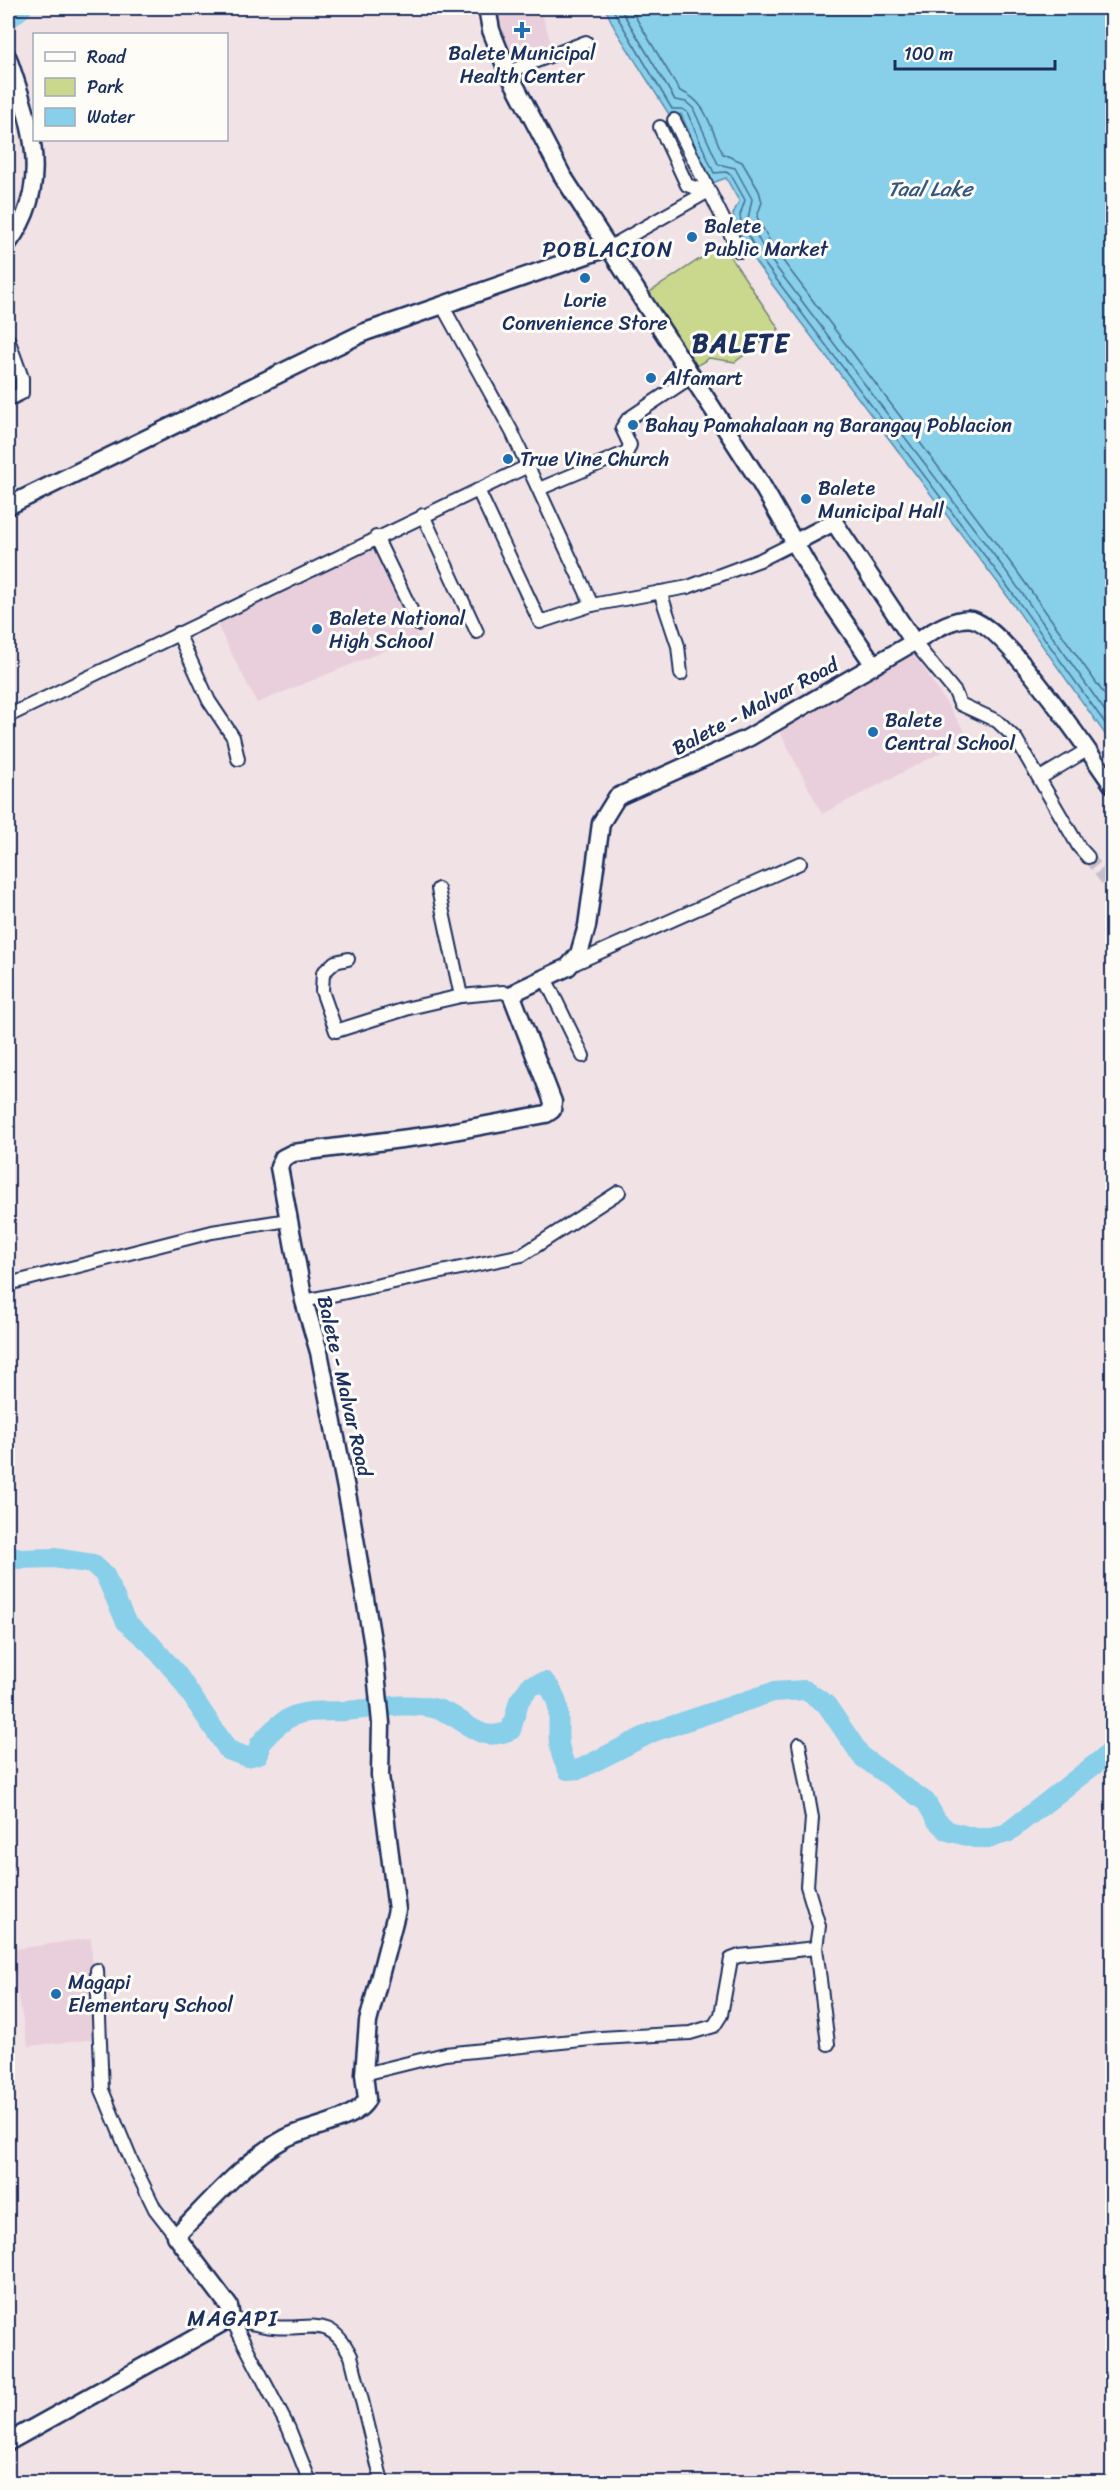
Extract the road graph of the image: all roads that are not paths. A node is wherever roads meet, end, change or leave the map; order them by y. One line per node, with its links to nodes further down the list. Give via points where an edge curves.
1 (487, 8): 4 (main road, Balete - Malvar Road, via 491,30)
2 (586, 42): 4 (street)
3 (8, 57): 7 (street)
4 (508, 72): 11 (main road, Balete - Malvar Road, via 562,176)
5 (674, 120): 9 (street)
6 (660, 127): 9 (street, via 687,184)
7 (33, 140)
8 (33, 141): 10 (street, via 33,185)
9 (709, 196): 11 (street); 12 (street)
10 (8, 244)
11 (610, 248): 13 (main road); 16 (main road, Balete - Malvar Road)
12 (739, 251)
13 (442, 305): 18 (street); 21 (main road, via 326,349)
14 (8, 339): 15 (street)
15 (12, 365): 17 (street, via 22,378 22,393)
16 (692, 377): 19 (street, via 628,419 622,428 630,445 627,452); 24 (main road, Balete - Malvar Road)
17 (8, 400)
18 (528, 466): 19 (street); 20 (street)
19 (539, 489): 26 (street)
20 (478, 490): 22 (street); 26 (street, via 540,621)
21 (8, 506)
22 (423, 515): 23 (street); 28 (street)
23 (376, 537): 27 (street); 29 (street)
24 (794, 543): 25 (street, via 699,583); 30 (main road, via 834,522); 31 (main road, Balete - Malvar Road)
25 (660, 592): 26 (street); 32 (street, via 678,646)
26 (592, 605)
27 (418, 624)
28 (477, 632)
29 (178, 633): 33 (street); 35 (street, via 209,701 233,737)
30 (914, 642): 31 (main road); 34 (street, via 955,621 980,621 1029,670); 36 (street, via 955,692 960,704 998,722 1016,739)
31 (874, 665): 42 (main road, Balete - Malvar Road, via 748,738 617,797 601,823 587,926 579,954)
32 (681, 674)
33 (8, 716)
34 (1087, 750): 36 (street); 37 (street)
35 (238, 759)
36 (1040, 778): 38 (street, via 1079,848)
37 (1113, 785)
38 (1088, 857)
39 (800, 863): 42 (street)
40 (438, 889): 44 (street)
41 (348, 959): 44 (street, via 334,962 323,973 322,991 336,1030)
42 (567, 967): 43 (main road)
43 (545, 978): 45 (main road); 46 (street)
44 (461, 996): 45 (street, via 503,992)
45 (512, 996): 48 (main road, Balete - Malvar Road, via 553,1102 550,1112 432,1135 293,1153 283,1158 279,1167)
46 (584, 1056)
47 (619, 1192): 50 (street, via 522,1255)
48 (288, 1220): 49 (street, via 212,1232); 50 (main road, Balete - Malvar Road)
49 (8, 1284)
50 (304, 1301): 55 (main road, Balete - Malvar Road, via 319,1352 374,1652 381,1723 380,1775 397,1910 368,2022)
51 (799, 1744): 52 (street, via 812,1818 807,1886 819,1926)
52 (816, 1948): 54 (street); 55 (street, via 731,1959 721,2015 707,2030 445,2054)
53 (97, 1970): 56 (street, via 102,2090 155,2209)
54 (828, 2044)
55 (364, 2074): 56 (main road, Balete - Malvar Road, via 367,2099 359,2109 285,2139 235,2177)
56 (176, 2236): 57 (main road, via 229,2306)
57 (231, 2318): 58 (main road); 59 (street, via 289,2429); 60 (street, via 272,2327 326,2326 342,2338 351,2356)
58 (8, 2442)
59 (310, 2482)
60 (381, 2482)

